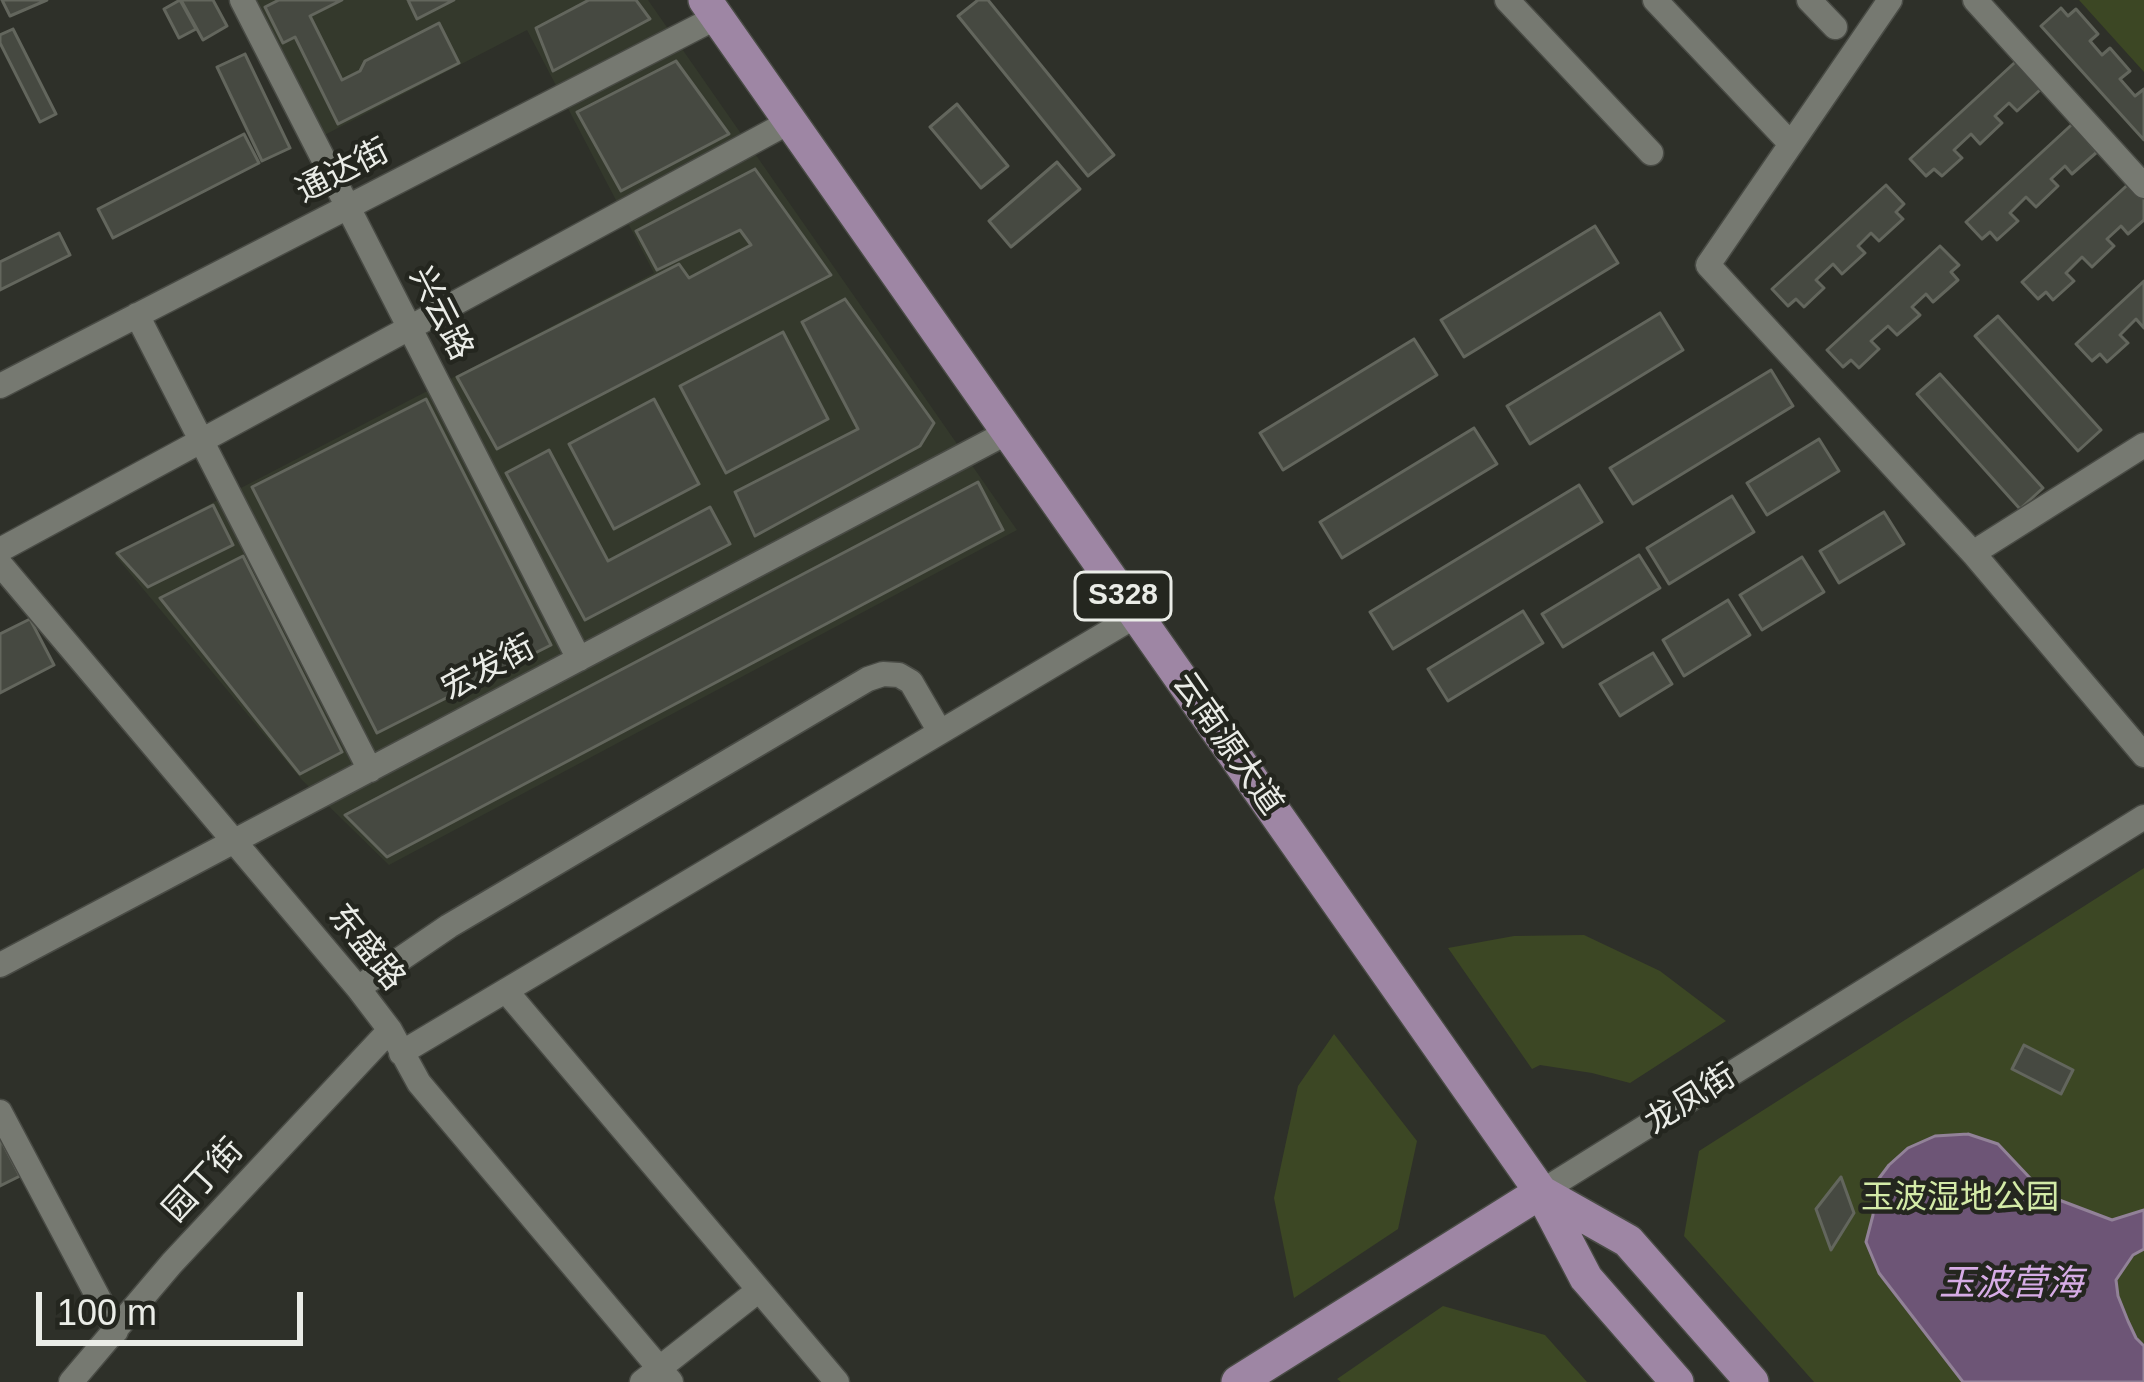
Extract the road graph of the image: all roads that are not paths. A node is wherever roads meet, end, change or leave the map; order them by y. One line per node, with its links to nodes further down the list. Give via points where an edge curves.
1 (242, 0): 13 (street, 兴云路)
2 (1507, 0): 11 (street)
3 (1655, 0): 10 (street)
4 (1809, 0): 8 (street)
5 (1890, 0): 10 (street)
6 (1975, 0): 12 (street)
7 (711, 8): 9 (main road, 云南源大道 / S328); 13 (street, 通达街)
8 (1835, 28)
9 (791, 122): 15 (street); 17 (main road, 云南源大道 / S328)
10 (1791, 144): 21 (street, via 1708,265)
11 (1651, 153)
12 (2144, 186)
13 (347, 207): 14 (street, 通达街); 15 (street, 兴云路)
14 (137, 315): 16 (street, 通达街); 18 (street)
15 (410, 328): 18 (street); 24 (street, 兴云路)
16 (0, 386)
17 (1008, 432): 23 (main road, 云南源大道 / S328); 24 (street, 宏发街)
18 (201, 440): 20 (street); 27 (street)
19 (2144, 446): 21 (street)
20 (0, 550)
21 (1973, 553): 26 (street)
22 (0, 563): 29 (street, 东盛路)
23 (1137, 615): 25 (street, 园丁街); 35 (main road, 云南源大道 / S328)
24 (579, 659): 27 (street, 宏发街)
25 (940, 732): 31 (street, via 911,682 899,675 868,679); 32 (street, 园丁街)
26 (2144, 755)
27 (370, 770): 29 (street, 宏发街)
28 (2144, 817): 35 (street, 龙凤街)
29 (235, 841): 30 (street, 宏发街); 31 (street, 东盛路)
30 (0, 965)
31 (358, 988): 33 (street, 东盛路)
32 (506, 991): 33 (street, 园丁街); 36 (street)
33 (395, 1042): 37 (street, 园丁街, via 172,1263); 38 (street, 东盛路, via 419,1083)
34 (0, 1112): 37 (street)
35 (1541, 1192): 41 (main road, 龙凤街); 42 (main road, 云南源大道, via 1586,1278); 43 (main road, 云南源大道, via 1628,1241)
36 (760, 1290): 38 (street); 40 (street)
37 (116, 1331): 39 (street, 园丁街)
38 (658, 1378)
39 (71, 1382)
40 (837, 1382)
41 (1238, 1382)
42 (1677, 1382)
43 (1752, 1382)

